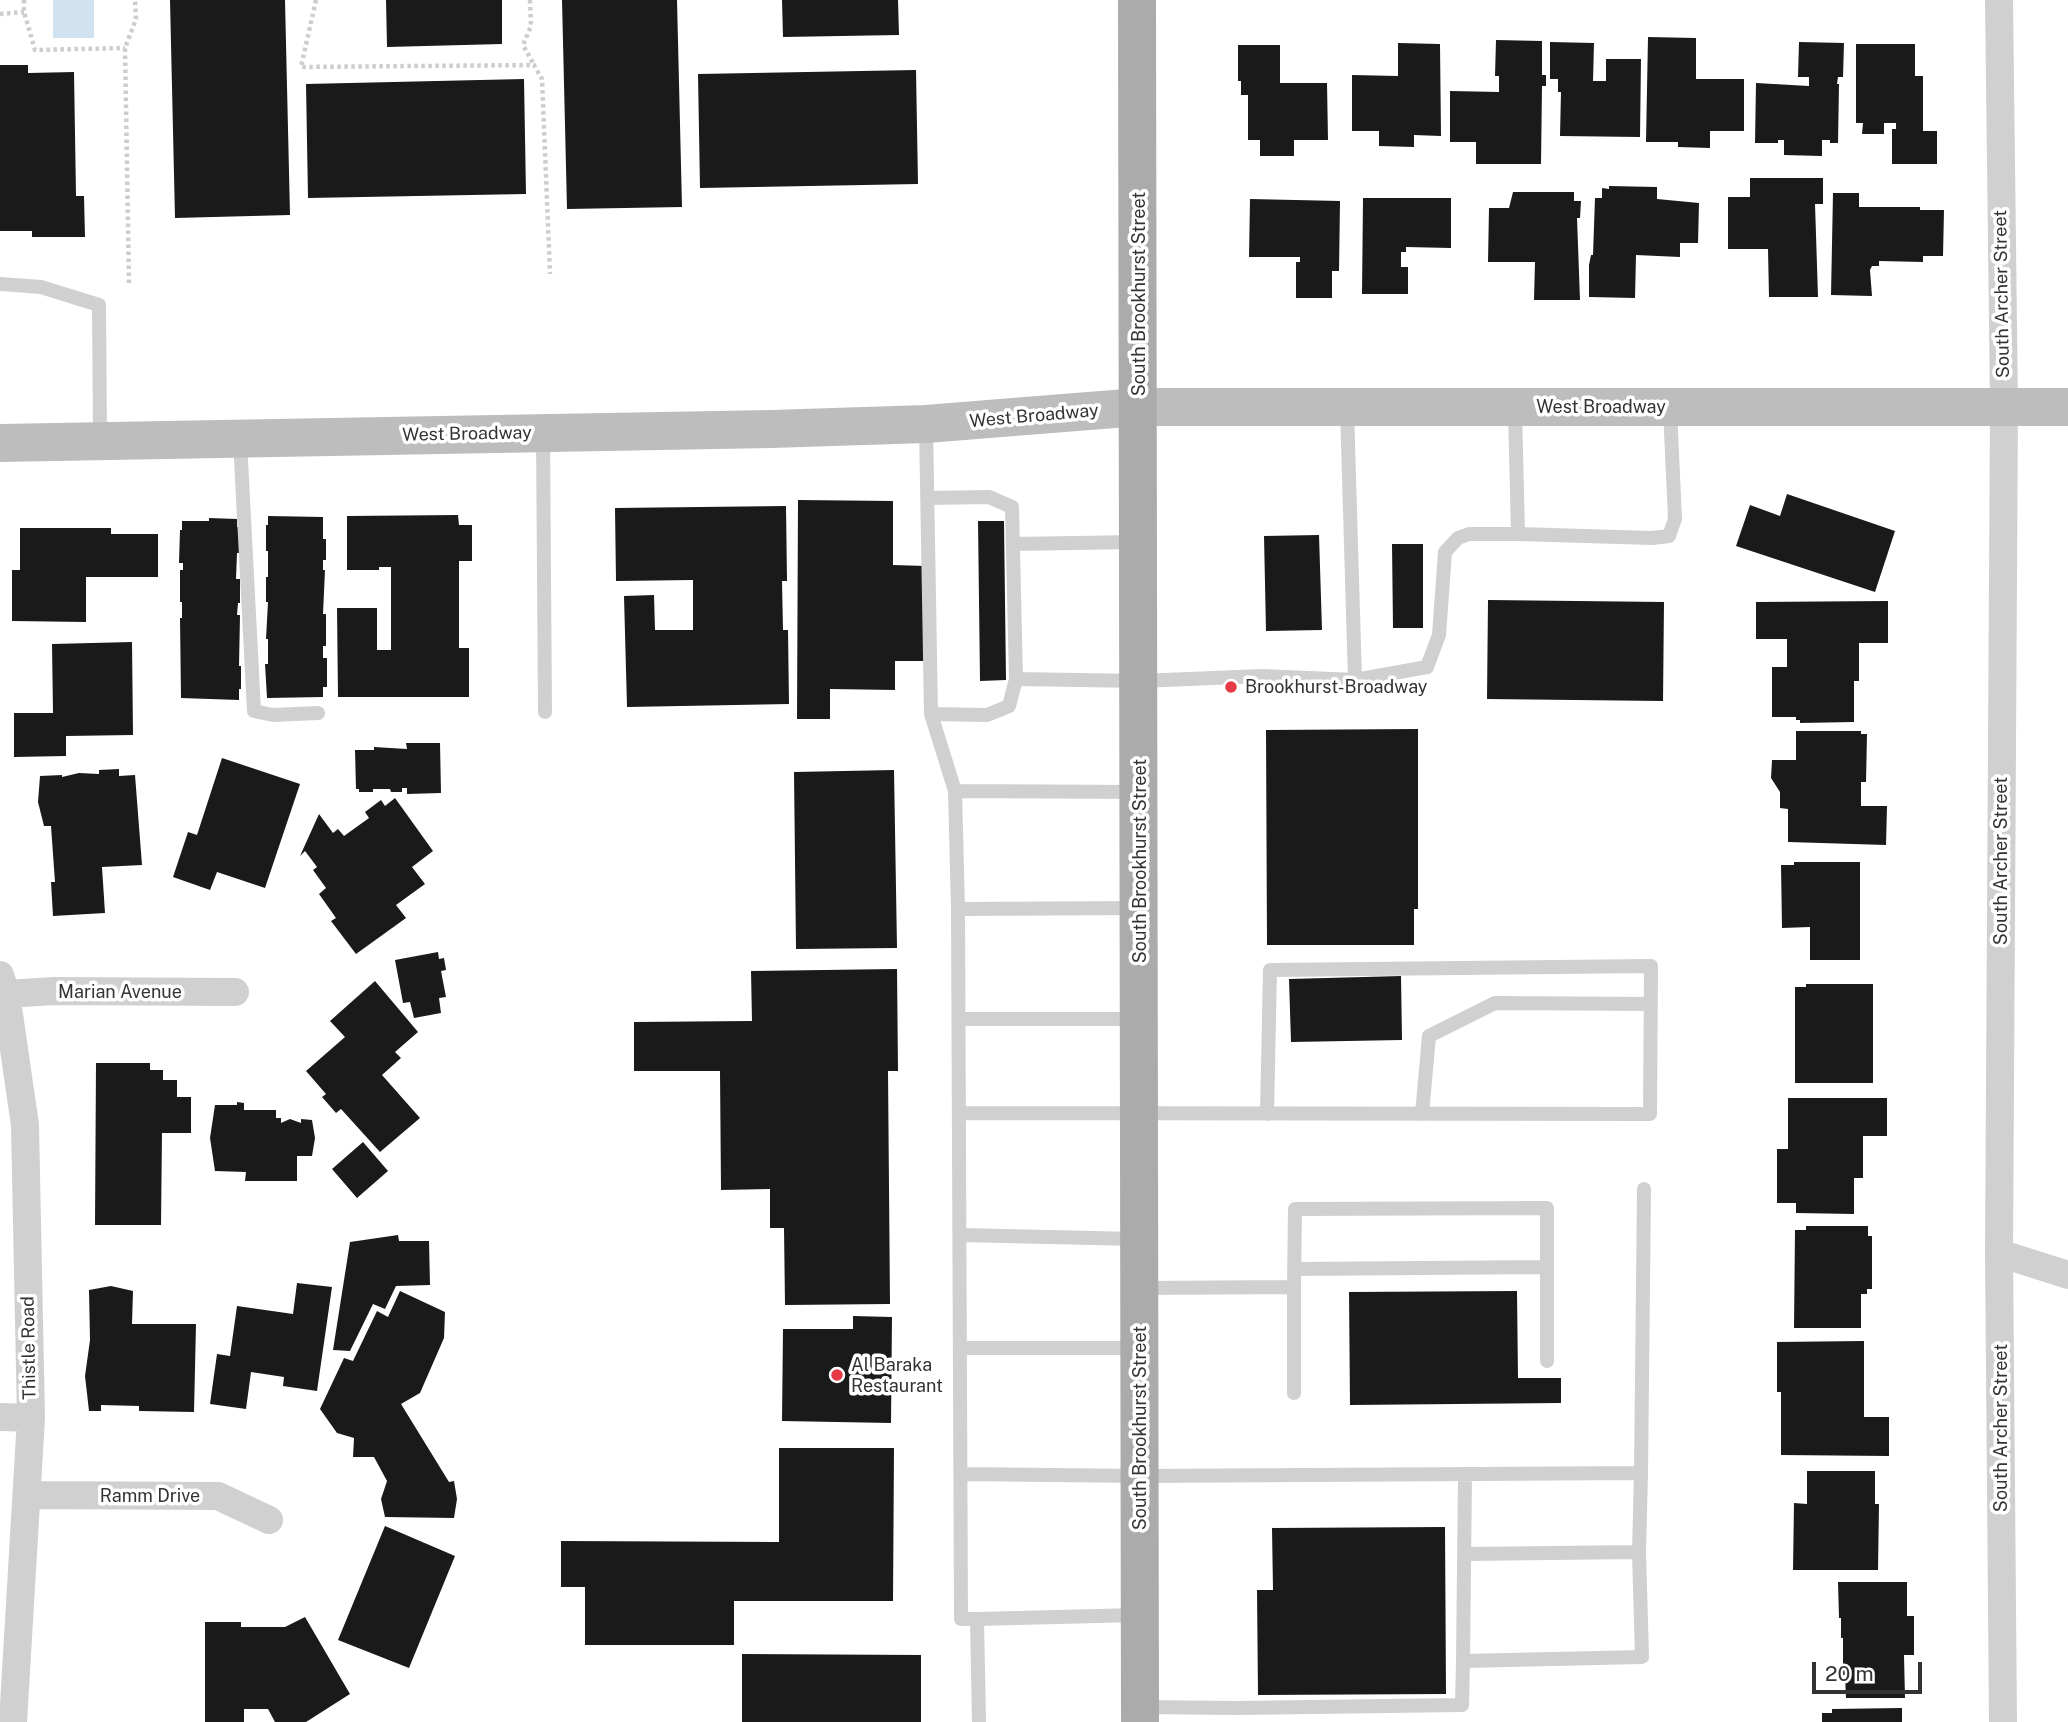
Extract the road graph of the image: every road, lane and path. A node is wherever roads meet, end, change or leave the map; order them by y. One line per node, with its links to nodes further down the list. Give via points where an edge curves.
1 (24, 0): 7 (path)
2 (135, 0): 9 (path, via 136,19)
3 (316, 0): 10 (path, via 301,67)
4 (530, 0): 10 (path, via 531,26 523,45)
5 (1137, 0): 14 (main road, South Brookhurst Street)
6 (1999, 0): 17 (street, South Archer Street)
7 (24, 12): 8 (path); 9 (path, via 35,50)
8 (0, 14)
9 (125, 48): 12 (path)
10 (534, 65): 11 (path, via 542,79)
11 (550, 274)
12 (129, 283)
13 (0, 284): 23 (lane, via 41,287 99,306)
14 (1139, 407): 19 (main road, West Broadway); 20 (main road, West Broadway); 27 (main road, South Brookhurst Street)
15 (1515, 407): 16 (main road, West Broadway); 19 (main road, West Broadway); 26 (lane)
16 (1670, 407): 17 (main road, West Broadway); 26 (lane, via 1675,519 1669,536)
17 (2004, 407): 18 (main road, West Broadway); 51 (street, South Archer Street)
18 (2068, 407)
19 (1347, 408): 30 (lane)
20 (926, 424): 21 (main road, West Broadway); 25 (lane)
21 (543, 433): 22 (main road, West Broadway); 32 (lane)
22 (240, 438): 23 (main road, West Broadway); 33 (lane, via 254,710 273,715)
23 (100, 441): 24 (main road, West Broadway)
24 (0, 443)
25 (928, 498): 28 (lane, via 989,497 1012,507); 34 (lane)
26 (1518, 534): 30 (lane, via 1469,534 1445,552 1439,635 1427,667)
27 (1139, 542): 28 (lane); 31 (main road, South Brookhurst Street)
28 (1013, 544): 29 (lane)
29 (1016, 679): 31 (lane); 34 (lane, via 1009,706 988,715)
30 (1355, 680): 31 (lane)
31 (1139, 681): 36 (main road, South Brookhurst Street)
32 (545, 712)
33 (318, 713)
34 (931, 714): 35 (lane)
35 (955, 791): 36 (lane); 38 (lane)
36 (1139, 792): 37 (main road, South Brookhurst Street)
37 (1139, 908): 38 (lane); 43 (main road, South Brookhurst Street)
38 (958, 909): 42 (lane)
39 (3, 984): 40 (street, Marian Avenue, via 54,991); 62 (street, Thistle Road, via 24,1125)
40 (234, 992)
41 (1651, 1004): 46 (lane, via 1651,966 1270,970); 47 (lane, via 1495,1003 1429,1036); 47 (lane, via 1650,1114)
42 (958, 1019): 43 (lane); 44 (lane)
43 (1139, 1019): 45 (main road, South Brookhurst Street)
44 (959, 1113): 45 (lane); 49 (lane)
45 (1140, 1113): 46 (lane); 50 (main road, South Brookhurst Street)
46 (1267, 1114): 47 (lane)
47 (1422, 1114)
48 (1644, 1189): 63 (lane)
49 (960, 1235): 50 (lane); 57 (lane)
50 (1140, 1239): 56 (main road, South Brookhurst Street)
51 (1999, 1253): 54 (street); 77 (street, South Archer Street)
52 (1547, 1267): 53 (lane); 53 (lane, via 1547,1208 1294,1209); 59 (lane)
53 (1294, 1269): 55 (lane)
54 (2068, 1275)
55 (1294, 1287): 56 (lane); 60 (lane)
56 (1140, 1288): 58 (main road, South Brookhurst Street)
57 (961, 1348): 58 (lane); 64 (lane)
58 (1140, 1348): 66 (main road, South Brookhurst Street)
59 (1547, 1361)
60 (1294, 1394)
61 (0, 1417): 62 (street)
62 (31, 1418): 67 (street, Thistle Road)
63 (1641, 1473): 65 (lane); 69 (lane)
64 (961, 1474): 66 (lane); 72 (lane, via 961,1619)
65 (1465, 1475): 66 (lane); 70 (lane)
66 (1140, 1476): 71 (main road, South Brookhurst Street)
67 (27, 1495): 68 (street, Ramm Drive, via 218,1496); 75 (street, Thistle Road)
68 (269, 1520)
69 (1639, 1552): 70 (lane); 73 (lane, via 1642,1657)
70 (1465, 1554): 73 (lane)
71 (1140, 1615): 72 (lane); 74 (main road, South Brookhurst Street)
72 (977, 1619): 76 (lane)
73 (1463, 1661): 74 (lane, via 1462,1705 1237,1708)
74 (1140, 1715)
75 (13, 1722)
76 (979, 1722)
77 (2003, 1722)

